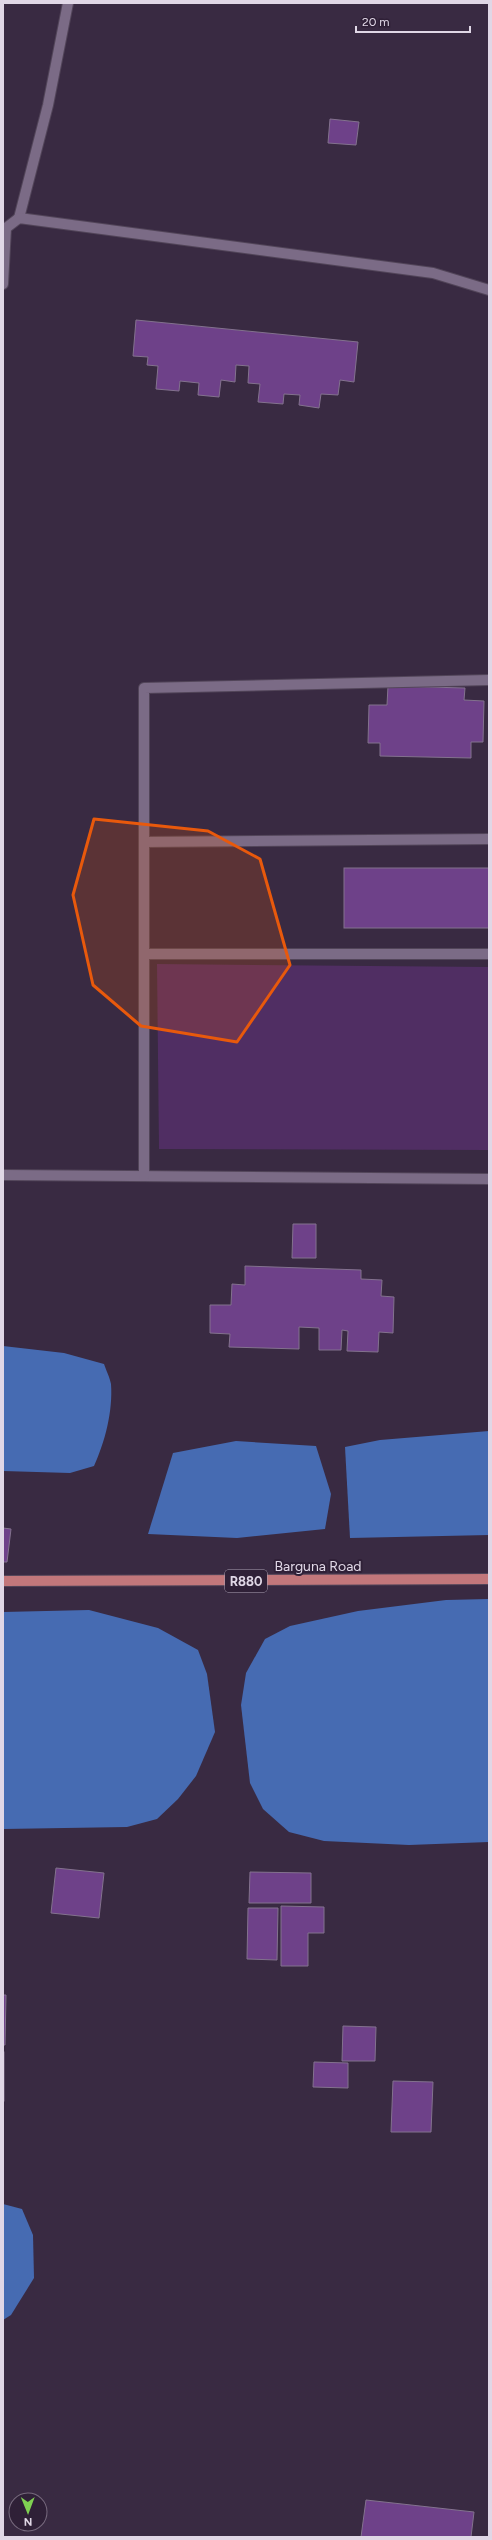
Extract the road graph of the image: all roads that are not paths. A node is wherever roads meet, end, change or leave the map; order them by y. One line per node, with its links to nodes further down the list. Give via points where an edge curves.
1 (68, 3): 2 (street, via 48,105)
2 (19, 218): 3 (street, via 6,228); 4 (street, via 433,273)
3 (3, 284)
4 (489, 290)
5 (489, 680): 7 (street, via 144,688)
6 (489, 839): 7 (street)
7 (144, 842): 8 (street)
8 (144, 954): 9 (street); 11 (street)
9 (489, 954)
10 (3, 1175): 11 (street)
11 (144, 1176): 12 (street)
12 (489, 1179)
13 (489, 1579): 14 (main road, Barguna Road / R880)
14 (3, 1581)

